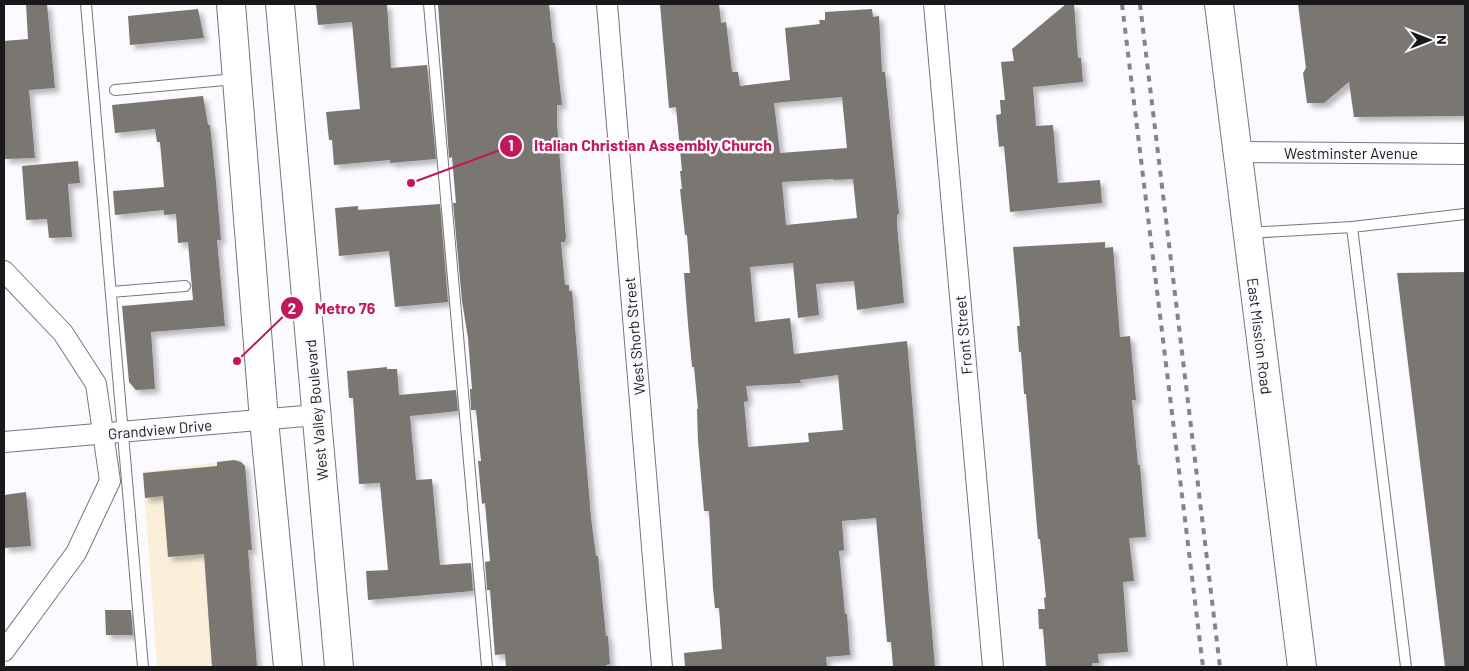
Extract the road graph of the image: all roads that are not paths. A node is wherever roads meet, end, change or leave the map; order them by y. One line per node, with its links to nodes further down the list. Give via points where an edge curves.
1 (86, 4): 17 (lane)
2 (231, 4): 8 (main road)
3 (280, 4): 18 (main road, West Valley Boulevard)
4 (429, 4): 26 (lane)
5 (607, 4): 27 (street, West Shorb Street)
6 (934, 4): 28 (street, Front Street)
7 (1219, 4): 10 (main road, East Mission Road)
8 (236, 79): 9 (lane); 19 (main road)
9 (115, 90)
10 (1237, 152): 11 (street, Westminster Avenue); 14 (main road, East Mission Road)
11 (1465, 154)
12 (1465, 214): 13 (lane)
13 (1352, 226): 14 (lane); 30 (lane)
14 (1247, 233): 29 (main road, East Mission Road)
15 (4, 271): 20 (street, via 63,333 96,384)
16 (185, 286): 17 (lane)
17 (111, 292): 20 (lane)
18 (316, 415): 19 (street, Grandview Drive); 25 (main road, West Valley Boulevard)
19 (264, 420): 20 (street, Grandview Drive); 24 (main road)
20 (113, 433): 21 (street, Grandview Drive); 22 (street, via 110,481 76,553); 23 (lane)
21 (4, 442)
22 (4, 651)
23 (143, 667)
24 (288, 667)
25 (339, 667)
26 (487, 667)
27 (662, 667)
28 (993, 667)
29 (1302, 667)
30 (1406, 667)

